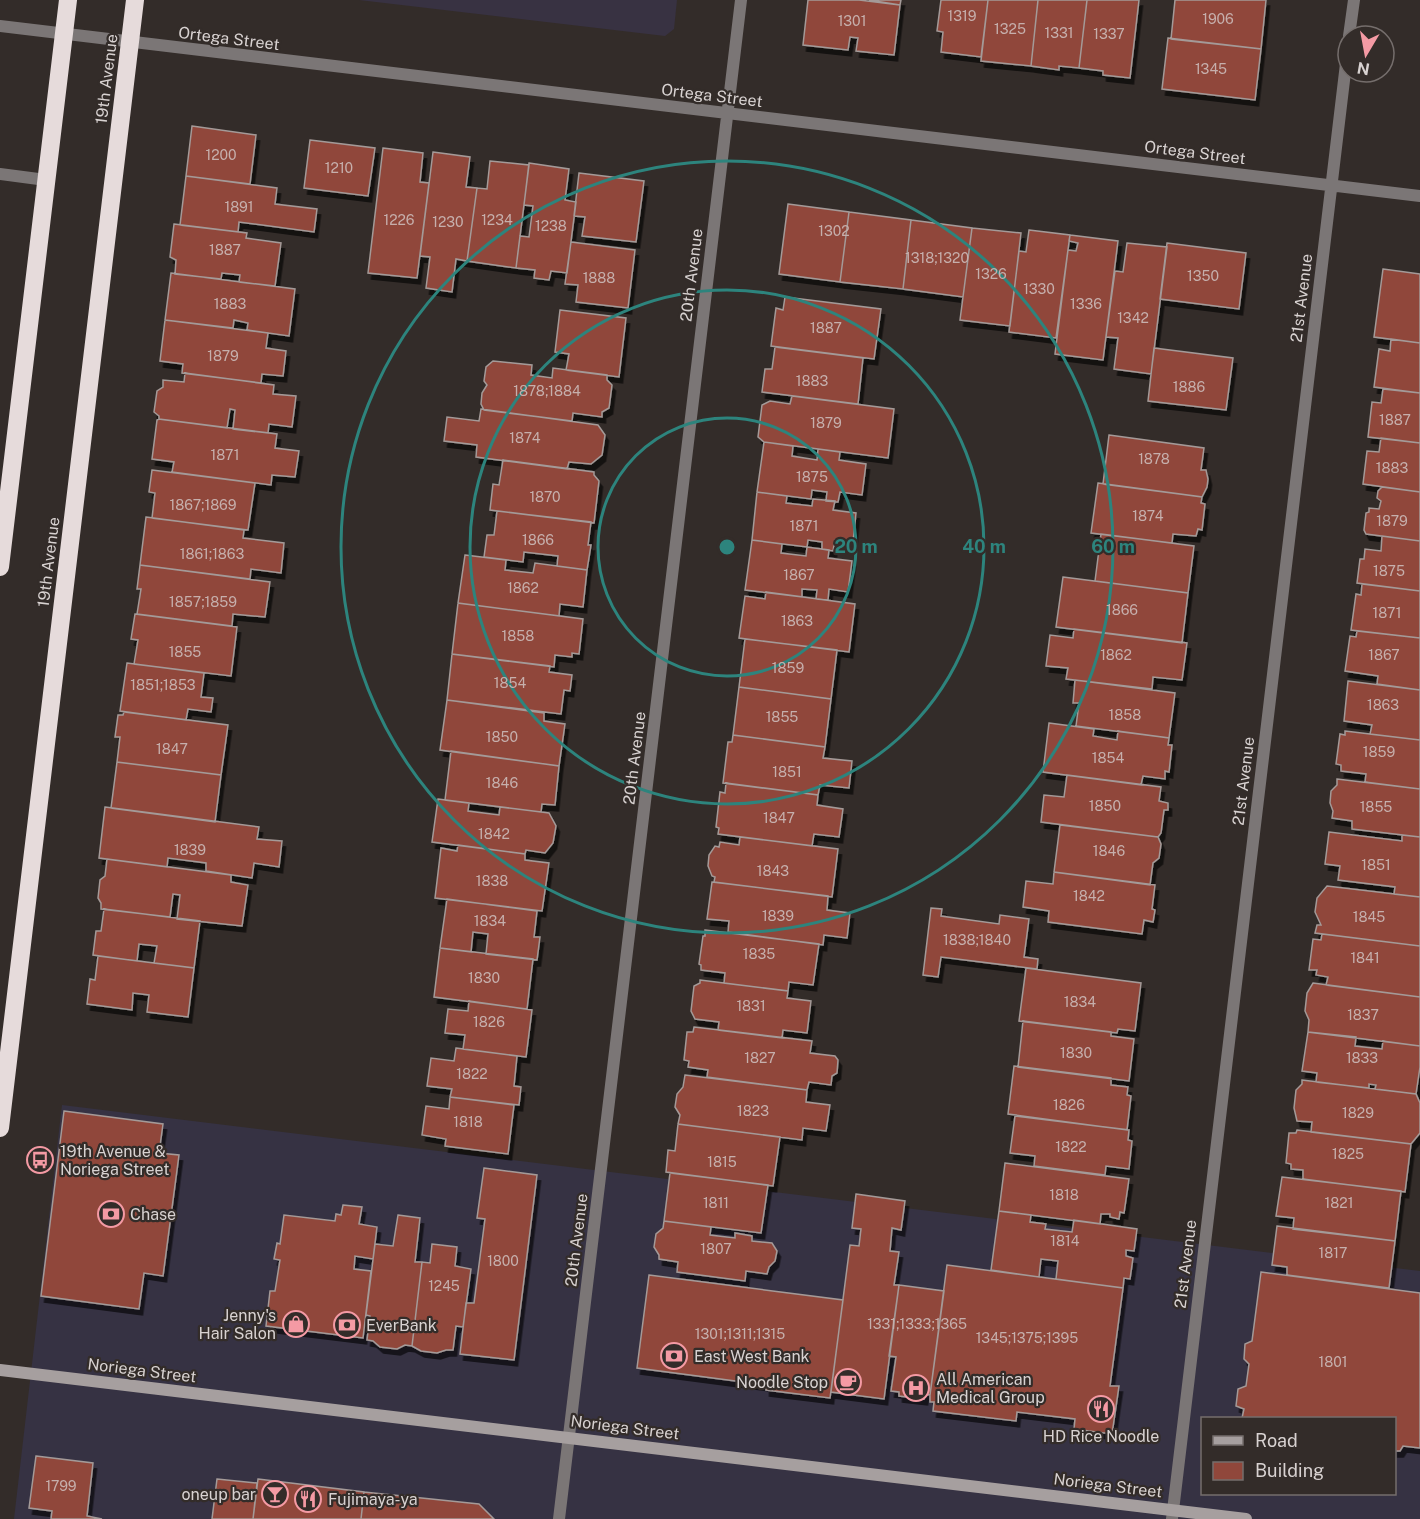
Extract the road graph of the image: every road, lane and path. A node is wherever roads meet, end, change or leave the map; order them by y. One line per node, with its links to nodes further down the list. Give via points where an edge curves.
1 (68, 0): 7 (highway)
2 (135, 0): 8 (highway, 19th Avenue)
3 (741, 0): 10 (street, 20th Avenue)
4 (1354, 0): 5 (street)
5 (1351, 24)
6 (0, 27): 7 (street, Ortega Street)
7 (64, 35): 8 (street, Ortega Street); 12 (highway)
8 (130, 42): 10 (street, Ortega Street); 16 (highway, 19th Avenue)
9 (1343, 84): 13 (street, 21st Avenue)
10 (727, 113): 13 (street, Ortega Street); 18 (street, 20th Avenue)
11 (0, 174): 12 (street)
12 (46, 180): 15 (highway)
13 (1331, 186): 14 (street, Ortega Street); 19 (street, 21st Avenue)
14 (1420, 196)
15 (0, 567)
16 (0, 1128)
17 (0, 1370): 18 (street, Noriega Street)
18 (569, 1437): 19 (street, Noriega Street); 20 (street, 20th Avenue)
19 (1172, 1514): 21 (street, Noriega Street)
20 (559, 1519)
21 (1246, 1519)

